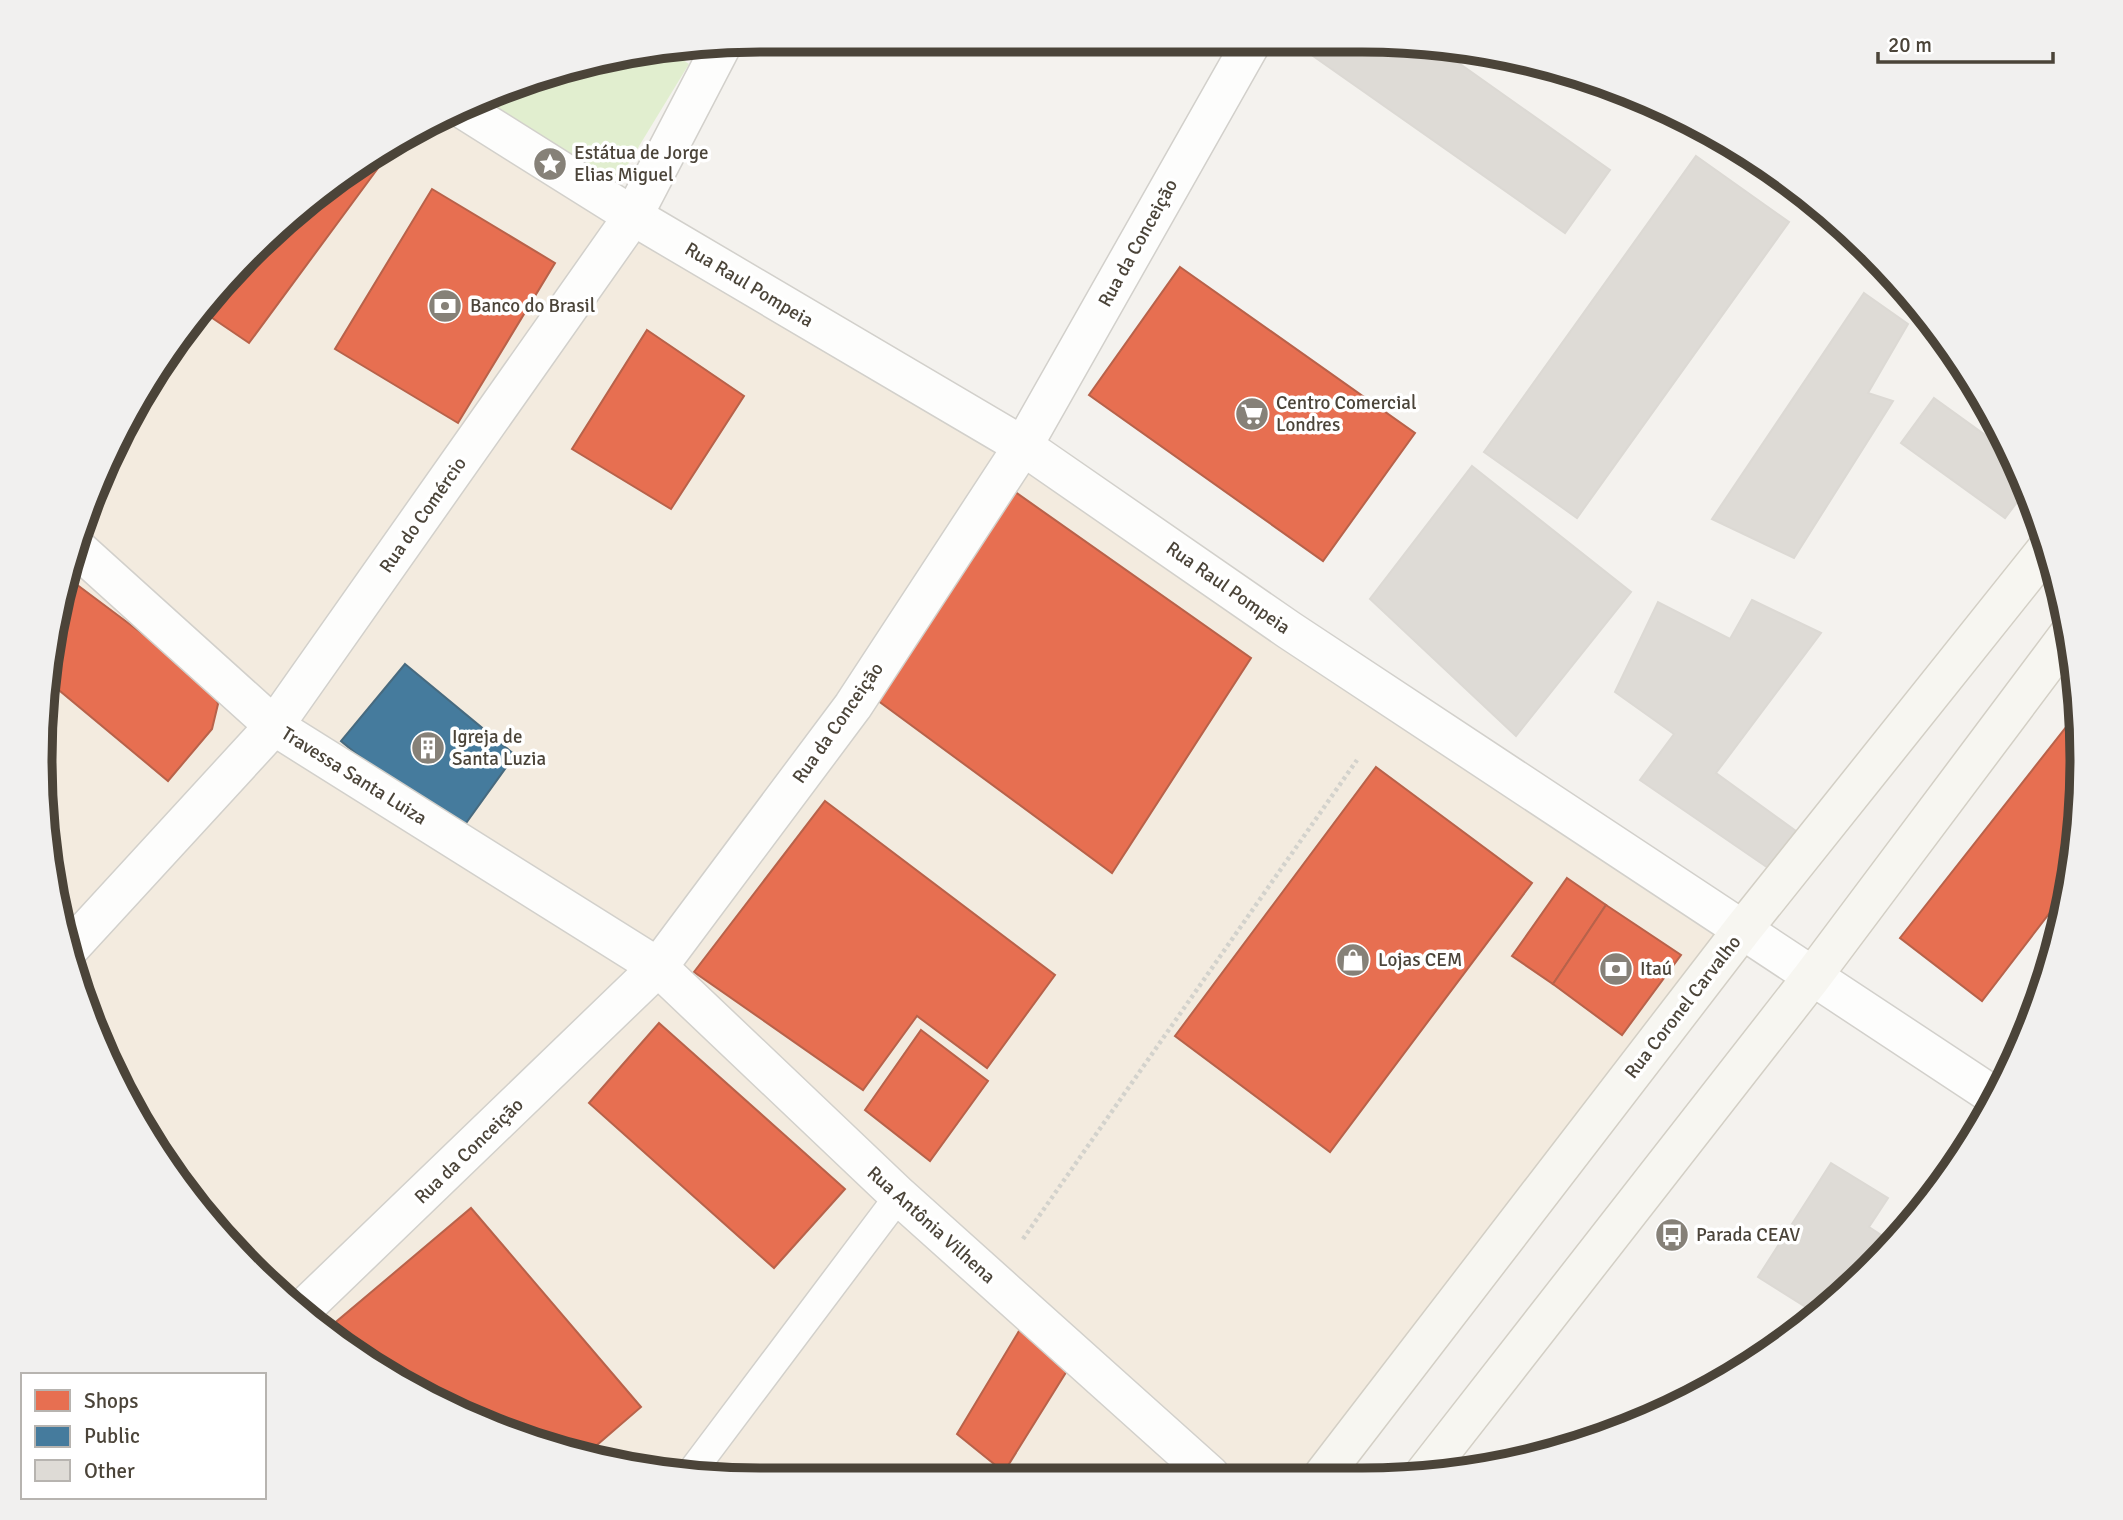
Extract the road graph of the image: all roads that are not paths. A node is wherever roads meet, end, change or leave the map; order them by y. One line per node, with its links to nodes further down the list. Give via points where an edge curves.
1 (1246, 52): 5 (street, Rua da Conceição)
2 (717, 54): 4 (street, Rua do Comércio)
3 (471, 114): 4 (street, Rua Raul Pompeia)
4 (633, 216): 5 (street, Rua Raul Pompeia); 9 (street, Rua do Comércio)
5 (1023, 446): 10 (street, Rua Raul Pompeia, via 1289,630); 12 (street, Rua da Conceição, via 853,706)
6 (84, 553): 9 (street, Travessa Santa Luiza)
7 (2040, 557): 10 (main road, Rua Coronel Carvalho)
8 (2061, 645): 13 (main road)
9 (274, 726): 11 (street, Rua do Comércio); 12 (street, Travessa Santa Luiza)
10 (1743, 929): 13 (street, Rua Raul Pompeia); 20 (main road, Rua Coronel Carvalho)
11 (77, 941)
12 (658, 967): 15 (street, Rua Antônia Vilhena); 16 (street, Rua da Conceição)
13 (1812, 977): 14 (street, Rua Raul Pompeia); 17 (main road)
14 (1988, 1092)
15 (899, 1196): 18 (lane); 19 (street, Rua Antônia Vilhena)
16 (308, 1304)
17 (1432, 1463)
18 (697, 1464)
19 (1202, 1468)
20 (1329, 1468)

